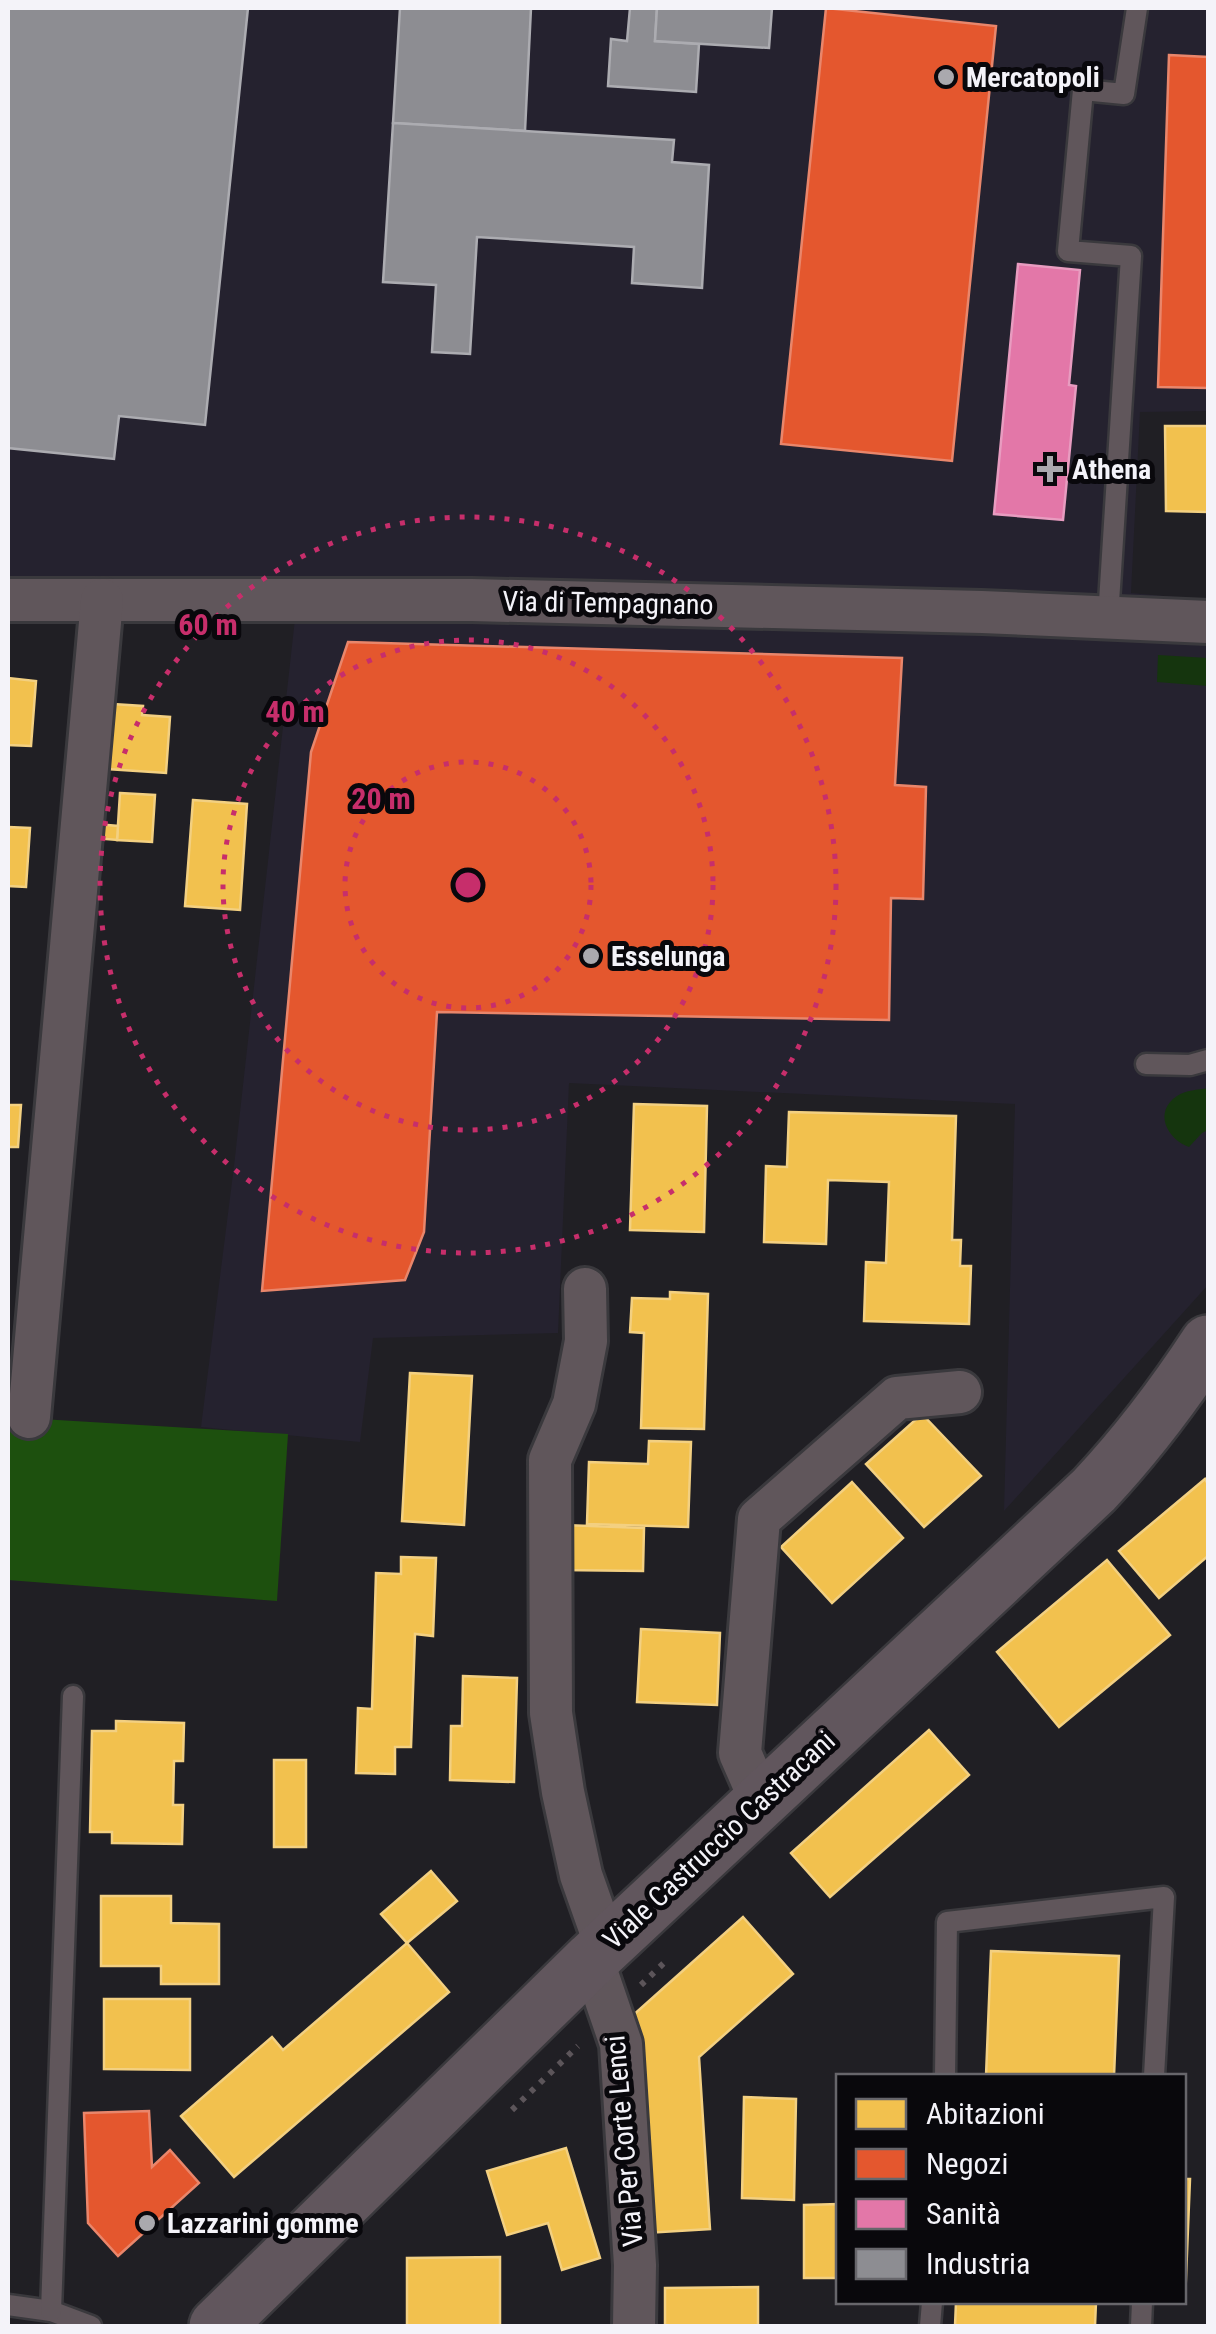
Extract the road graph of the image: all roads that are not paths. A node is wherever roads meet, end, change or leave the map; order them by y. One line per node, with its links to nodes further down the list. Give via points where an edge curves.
1 (1137, 8): 4 (lane, via 1124,94 1083,90 1068,251 1131,256)
2 (8, 600): 3 (street, Via di Tempagnano)
3 (102, 600): 4 (street, Via di Tempagnano, via 472,600); 11 (street)
4 (1108, 618): 5 (street, Via di Tempagnano)
5 (1208, 622)
6 (1208, 1060): 7 (lane)
7 (1146, 1064)
8 (585, 1289): 14 (street, Via Per Corte Lenci, via 586,1341 574,1404 550,1460 551,1713)
9 (1208, 1343): 13 (main road, Viale Castruccio Castracani, via 1094,1490)
10 (960, 1392): 13 (street, via 898,1398 759,1519 740,1753)
11 (30, 1417)
12 (73, 1696): 18 (lane)
13 (761, 1801): 14 (main road, Viale Castruccio Castracani)
14 (599, 1952): 20 (main road, Viale Castruccio Castracani); 21 (street, Via Per Corte Lenci, via 621,2044)
15 (945, 2074): 16 (lane, via 947,1922 1164,1896)
16 (1154, 2074)
17 (8, 2305): 18 (lane)
18 (50, 2311): 19 (lane)
19 (91, 2326)
20 (217, 2326)
21 (634, 2326)

